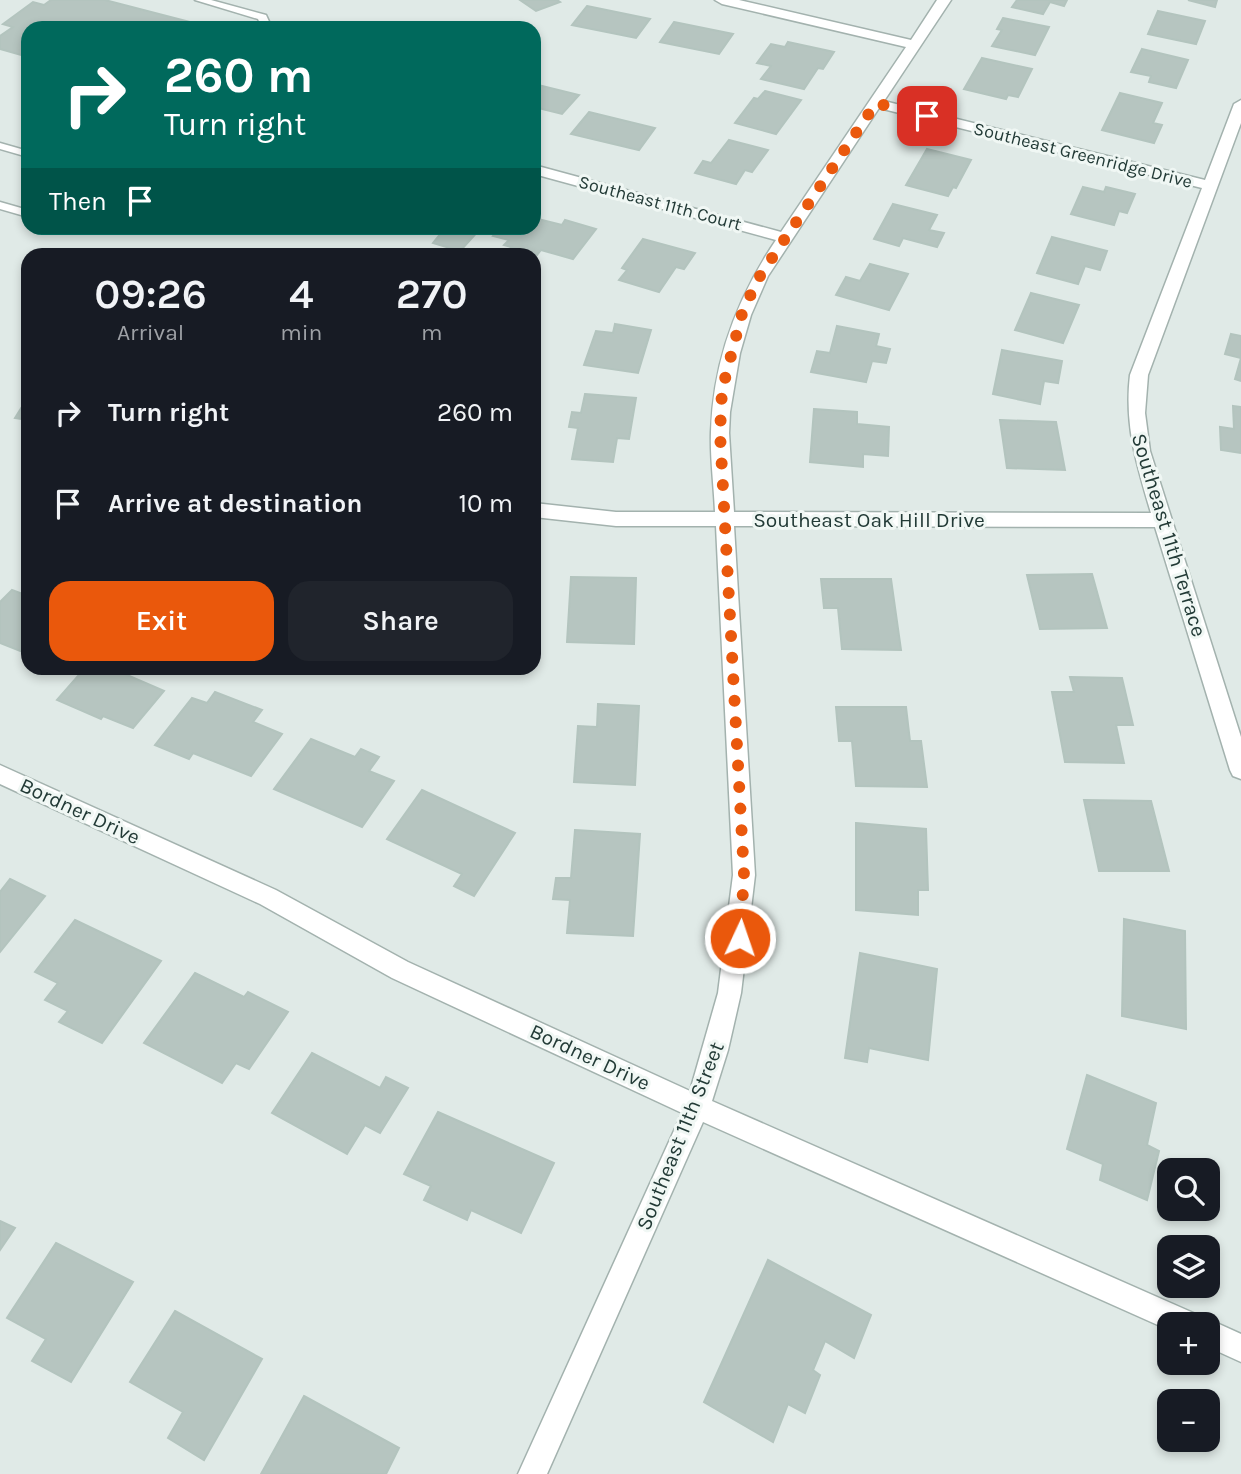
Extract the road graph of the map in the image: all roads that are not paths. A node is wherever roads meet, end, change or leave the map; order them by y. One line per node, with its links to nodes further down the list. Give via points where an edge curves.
1 (200, 0): 4 (lane)
2 (722, 0): 5 (street)
3 (944, 0): 5 (street, Southeast 11th Street)
4 (264, 21)
5 (914, 45): 6 (street, Southeast 11th Street)
6 (876, 103): 11 (street, Southeast Greenridge Drive); 14 (street, Southeast 11th Street)
7 (1241, 104): 11 (street, Southeast 11th Terrace)
8 (0, 146): 9 (lane)
9 (21, 152)
10 (541, 171): 14 (street, Southeast 11th Court)
11 (1210, 186): 17 (street, Southeast 11th Terrace, via 1139,374 1135,398 1141,451)
12 (0, 205): 13 (lane)
13 (21, 212)
14 (785, 238): 16 (street, Southeast 11th Street, via 743,310 722,390)
15 (541, 511): 16 (street, Southeast Oak Hill Drive, via 616,519)
16 (723, 520): 17 (street, Southeast Oak Hill Drive); 20 (street, Southeast 11th Street, via 744,875 740,938 726,1019)
17 (1164, 520): 18 (street, Southeast 11th Terrace)
18 (1241, 770)
19 (0, 774): 20 (street, Bordner Drive, via 268,897 400,970)
20 (696, 1107): 21 (street, Bordner Drive); 24 (street, Southeast 11th Street)
21 (1159, 1312)
22 (1220, 1338): 23 (street)
23 (1241, 1348)
24 (532, 1474)

